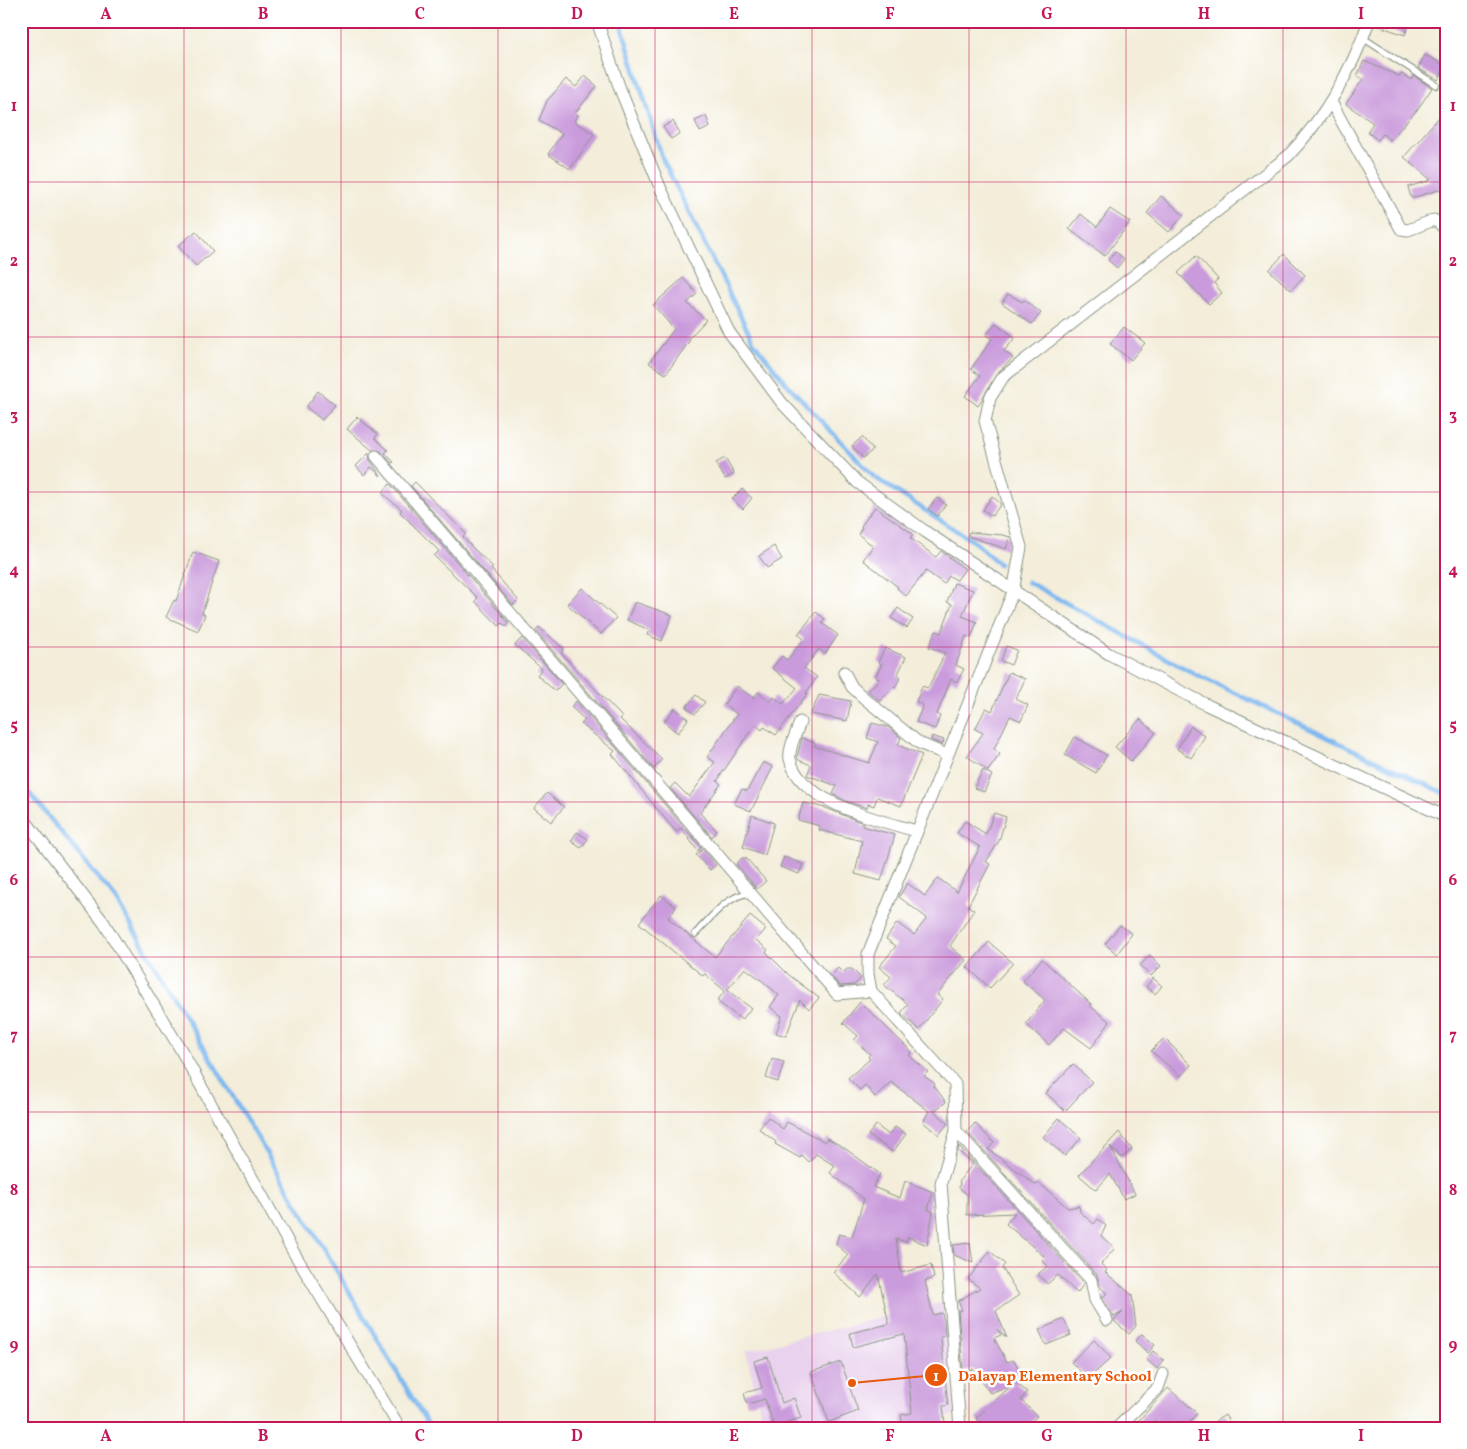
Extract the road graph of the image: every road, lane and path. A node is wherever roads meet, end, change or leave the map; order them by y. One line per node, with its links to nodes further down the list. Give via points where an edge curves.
1 (597, 21): 8 (street, via 620,89 660,187 729,332 782,403 856,482)
2 (1370, 21): 3 (street)
3 (1363, 38): 4 (lane); 5 (street)
4 (1436, 85)
5 (1331, 102): 6 (street, via 1402,229 1408,230 1434,220); 8 (street, via 1312,131 1288,156 1003,377 990,398 985,422 1021,547)
6 (1446, 232)
7 (376, 456): 15 (street)
8 (1013, 592): 11 (street); 13 (street, via 1109,654 1207,705)
9 (844, 672): 11 (street, via 852,687 919,743)
10 (800, 722): 14 (street, via 789,757 794,770 813,791 856,813)
11 (947, 754): 14 (street)
12 (21, 815): 22 (street, via 104,923 181,1050 294,1253)
13 (1446, 818)
14 (916, 830): 17 (street, via 868,954)
15 (749, 893): 16 (lane, via 740,894 726,903); 17 (street, via 837,994)
16 (695, 934)
17 (871, 991): 18 (street, via 955,1084)
18 (956, 1131): 19 (street, via 1091,1280 1095,1300); 21 (street, via 941,1182)
19 (1107, 1320)
20 (1163, 1374): 23 (street, via 1158,1388)
21 (961, 1427)
22 (400, 1428)
23 (1117, 1428)

